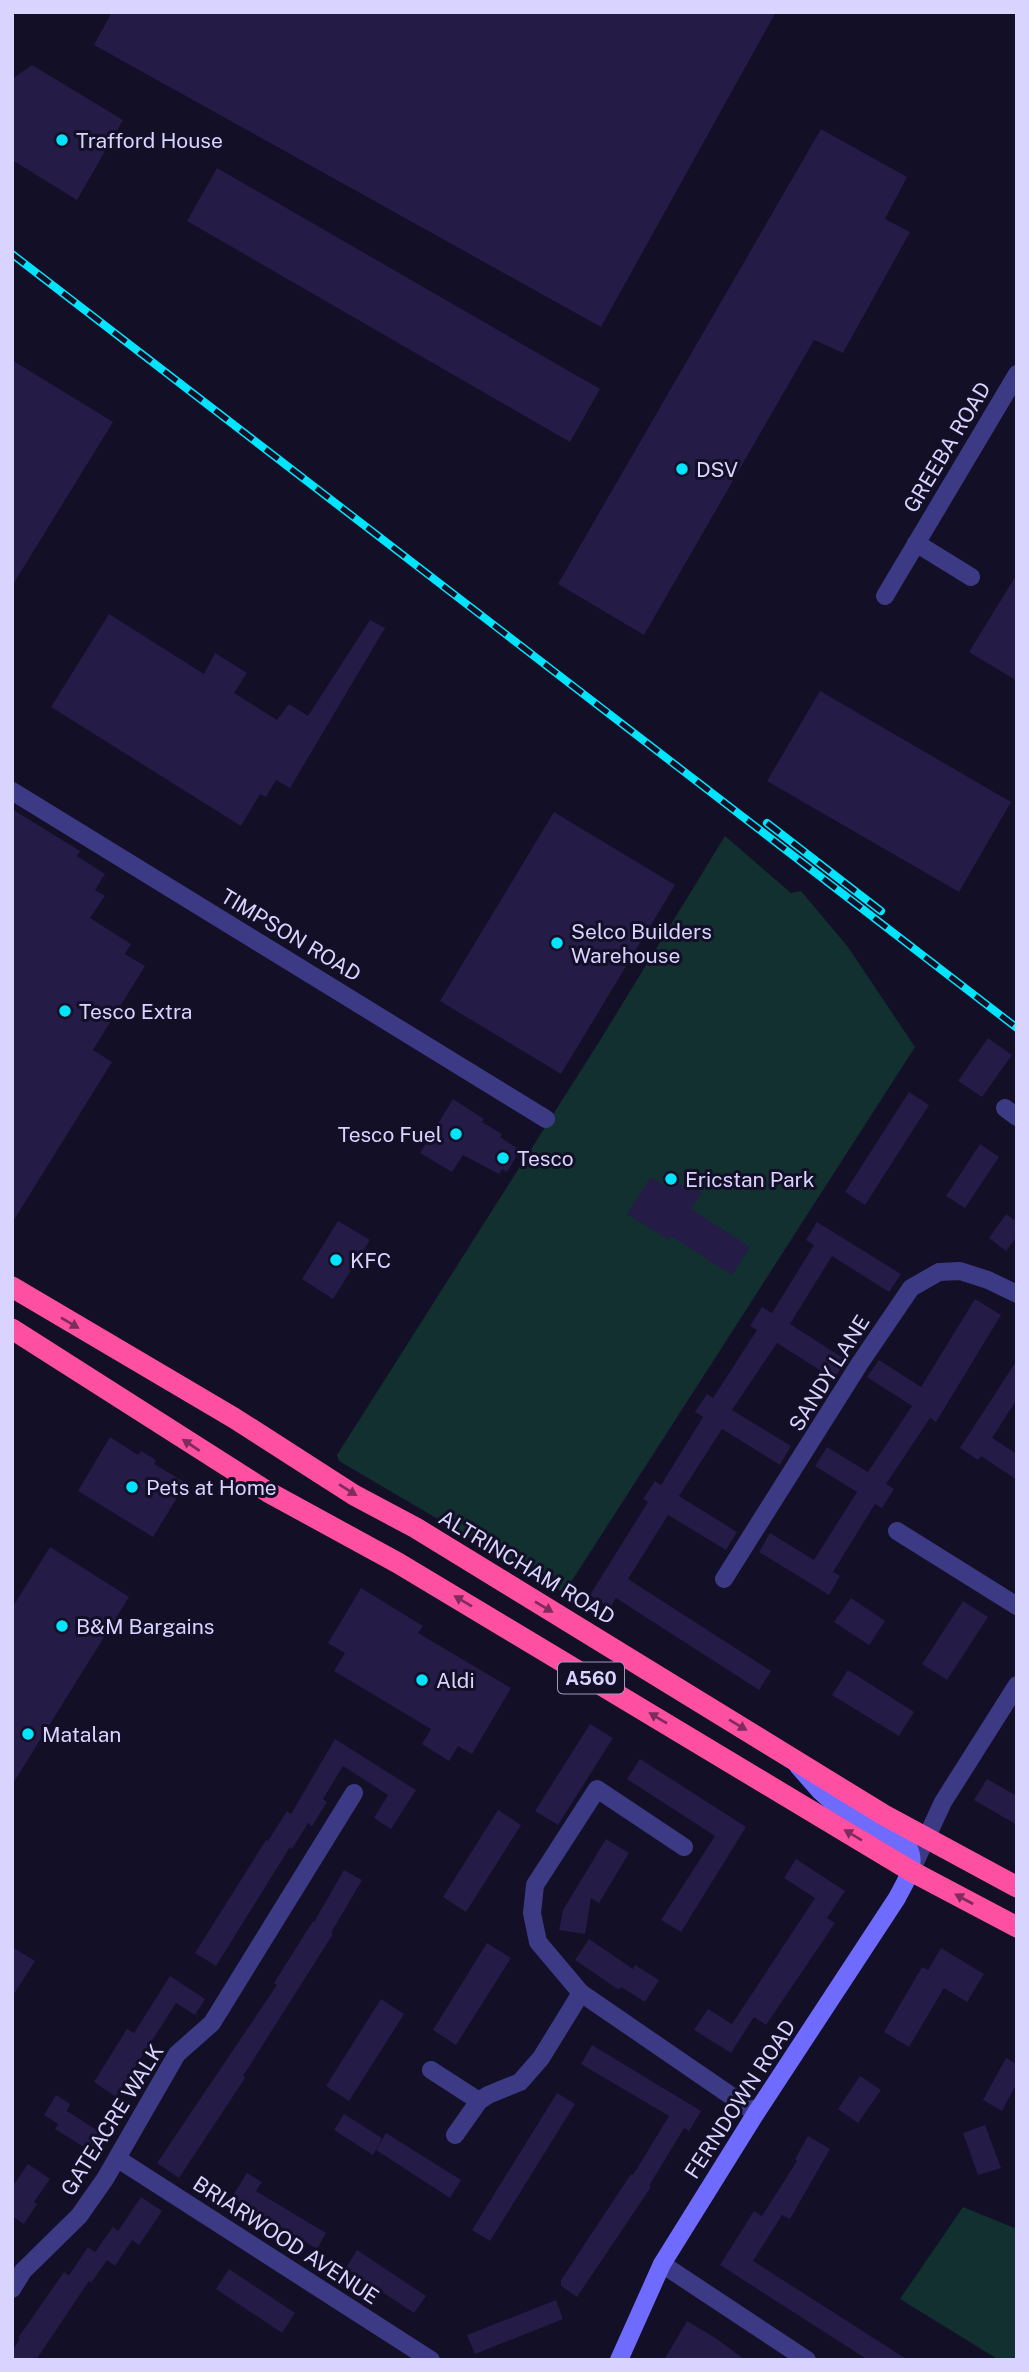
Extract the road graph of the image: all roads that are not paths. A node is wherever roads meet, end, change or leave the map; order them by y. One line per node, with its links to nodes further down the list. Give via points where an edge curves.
1 (1017, 374): 2 (street, GREEBA ROAD)
2 (916, 543): 3 (street, GREEBA ROAD); 4 (street, GREEBA ROAD)
3 (971, 577)
4 (885, 596)
5 (12, 791): 6 (street, TIMPSON ROAD)
6 (546, 1119)
7 (12, 1287): 14 (highway, ALTRINCHAM ROAD / A560, one-way to 14)
8 (1017, 1294): 11 (street, SANDY LANE, via 960,1271 939,1272 911,1288)
9 (12, 1329): 18 (highway, A560, one-way to 9, via 433,1584 268,1492)
10 (897, 1531): 12 (street)
11 (724, 1579)
12 (1017, 1606)
13 (1017, 1685): 16 (street, via 943,1802)
14 (792, 1758): 16 (highway, ALTRINCHAM ROAD / A560); 18 (main road, via 830,1800 908,1847)
15 (354, 1793): 26 (street, GATEACRE WALK, via 212,2024 177,2054)
16 (927, 1840): 18 (street); 19 (highway, ALTRINCHAM ROAD / A560)
17 (684, 1847): 21 (street, via 597,1789 535,1885 532,1913 538,1942)
18 (911, 1871): 20 (highway, A560, one-way to 18); 24 (main road, FERNDOWN ROAD)
19 (1017, 1887)
20 (1017, 1927)
21 (581, 1993): 23 (street, via 541,2058 520,2082); 24 (street)
22 (431, 2070): 23 (street)
23 (478, 2101): 25 (street)
24 (756, 2113): 27 (main road, FERNDOWN ROAD)
25 (455, 2135)
26 (118, 2159): 28 (street, GATEACRE WALK, via 79,2216 23,2271); 29 (street, BRIARWOOD AVENUE)
27 (662, 2264): 30 (main road, FERNDOWN ROAD); 31 (street)
28 (12, 2289)
29 (430, 2360)
30 (620, 2360)
31 (807, 2360)

